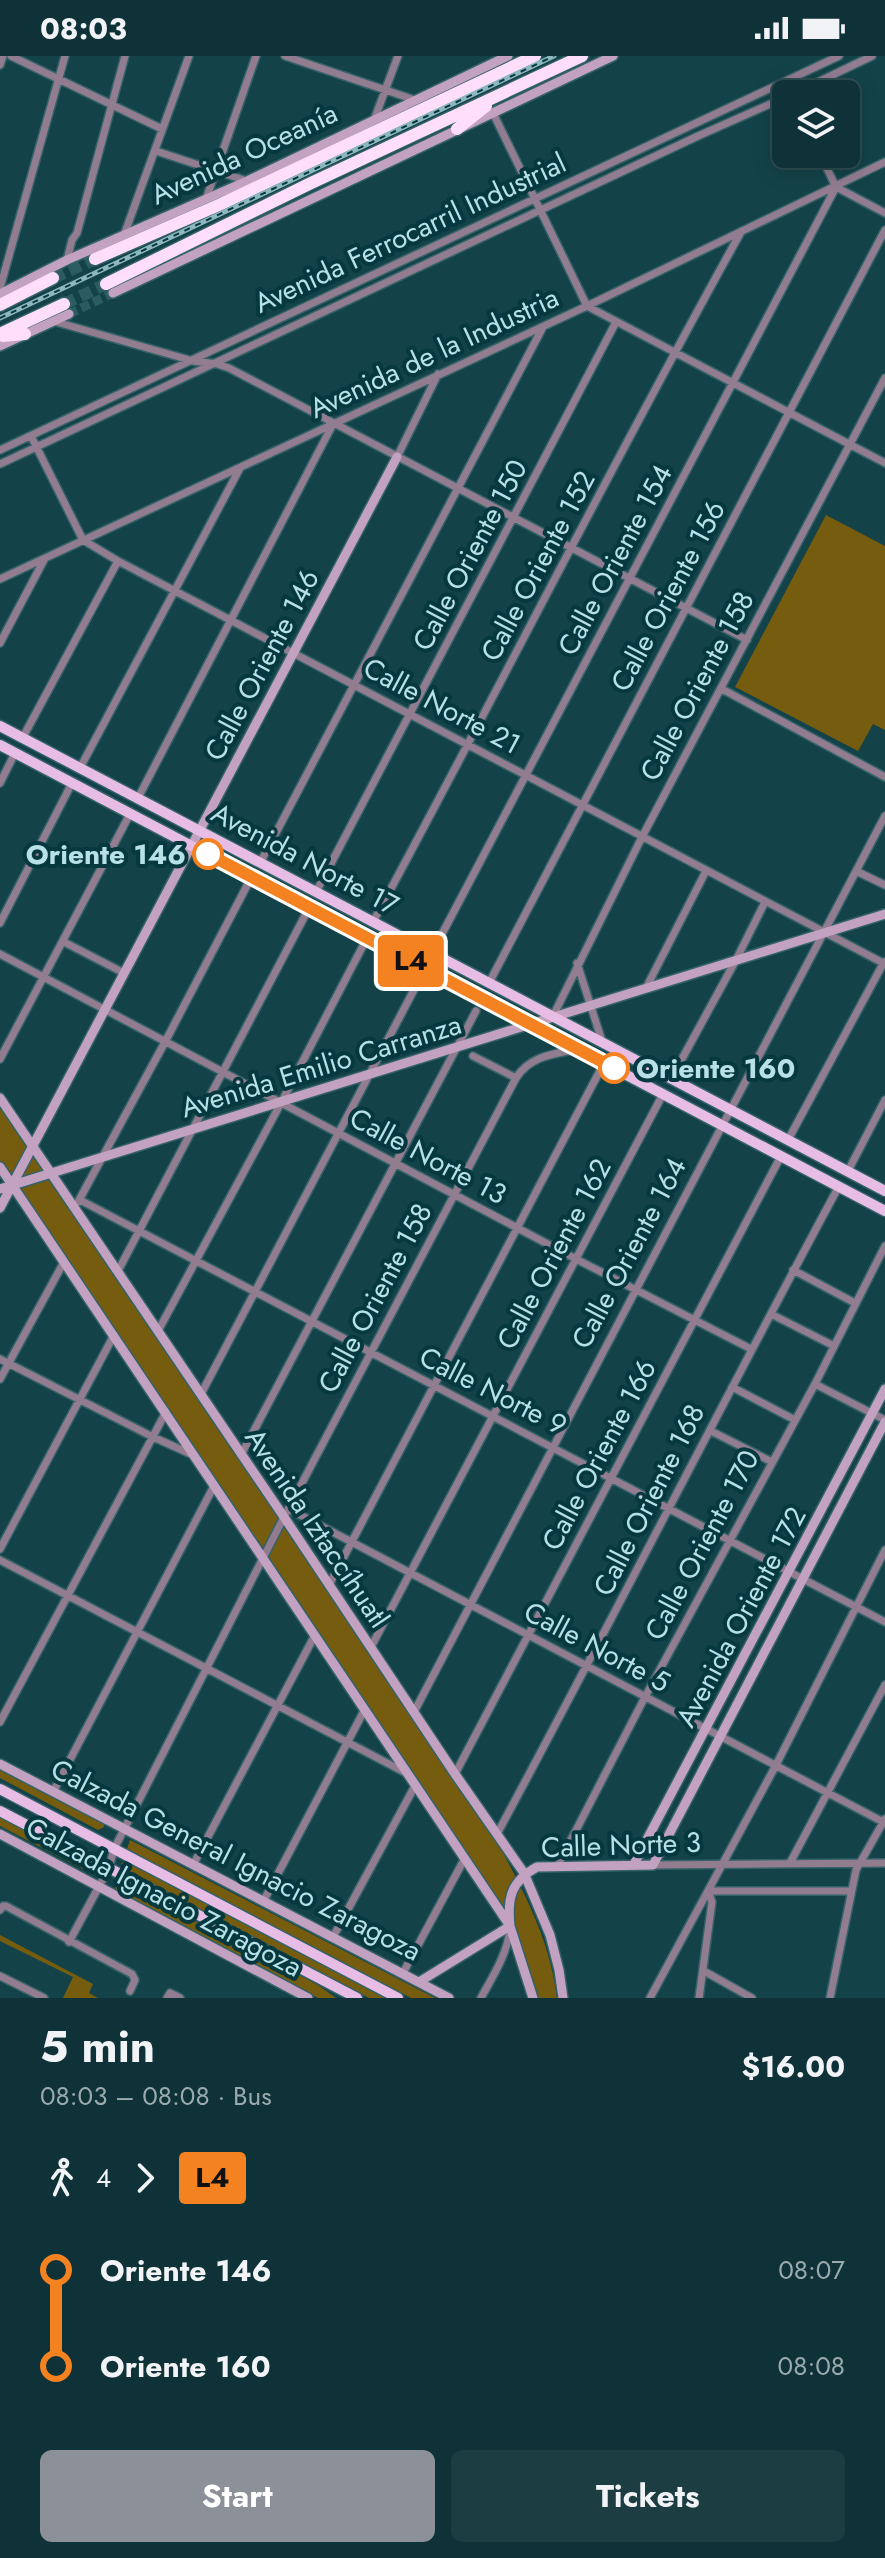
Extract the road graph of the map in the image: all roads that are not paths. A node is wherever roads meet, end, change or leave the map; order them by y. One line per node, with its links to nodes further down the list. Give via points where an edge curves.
1 (3, 56): 15 (street)
2 (11, 56): 16 (street)
3 (65, 56): 16 (street)
4 (125, 56): 24 (street)
5 (189, 56): 28 (street)
6 (256, 56): 34 (street)
7 (285, 56): 20 (street)
8 (398, 56): 20 (street)
9 (508, 56): 22 (main road, Avenida Oceanía)
10 (535, 56): 44 (highway, Avenida Oceanía)
11 (582, 56): 21 (highway, Avenida Oceanía)
12 (613, 56): 25 (main road, Avenida Oceanía)
13 (839, 56): 17 (street, Avenida Ferrocarril Industrial)
14 (872, 56): 18 (street)
15 (0, 65)
16 (58, 79): 24 (street); 47 (street)
17 (788, 80)
18 (821, 80)
19 (772, 87): 27 (street, Avenida Ferrocarril Industrial)
20 (386, 90): 22 (street); 26 (street)
21 (504, 92): 29 (highway); 48 (highway, Avenida Oceanía)
22 (415, 100): 26 (main road, Avenida Oceanía)
23 (772, 103): 30 (street, Avenida Ferrocarril Industrial)
24 (112, 106): 28 (street); 45 (street)
25 (493, 113): 29 (main road, Avenida Oceanía); 37 (street)
26 (374, 120): 35 (main road, Avenida Oceanía)
27 (692, 124): 30 (street); 37 (street, Avenida Ferrocarril Industrial)
28 (162, 129): 31 (street)
29 (457, 129): 48 (main road, Avenida Oceanía)
30 (698, 136): 39 (street, Avenida Ferrocarril Industrial)
31 (156, 151): 34 (street); 43 (street)
32 (885, 162): 36 (street, Avenida de la Industria)
33 (827, 168): 36 (street)
34 (215, 170): 35 (street); 38 (street)
35 (247, 181): 38 (main road, Avenida Oceanía)
36 (836, 186): 40 (street); 42 (street, Avenida de la Industria); 64 (street, Calle Oriente 154)
37 (534, 198): 39 (street); 60 (street, Avenida Ferrocarril Industrial)
38 (206, 199): 43 (main road, Avenida Oceanía)
39 (540, 210): 51 (street); 61 (street, Avenida Ferrocarril Industrial)
40 (885, 213)
41 (885, 230): 65 (street, Calle Oriente 156)
42 (742, 231): 51 (street, Avenida de la Industria); 59 (street, Calle Oriente 152)
43 (124, 235): 45 (main road, Avenida Oceanía)
44 (95, 259)
45 (67, 260): 49 (main road, Avenida Oceanía)
46 (53, 278): 50 (highway)
47 (0, 288)
48 (109, 288)
49 (0, 294)
50 (0, 305)
51 (587, 306): 54 (street); 55 (street, Avenida de la Industria)
52 (67, 309): 53 (main road); 57 (highway)
53 (53, 321): 56 (main road); 60 (street)
54 (616, 322): 59 (street); 76 (street, Calle Oriente 150)
55 (544, 326): 62 (street, Avenida de la Industria); 75 (street)
56 (25, 334): 57 (highway); 58 (main road)
57 (0, 335)
58 (0, 346)
59 (674, 352): 64 (street); 78 (street, Calle Oriente 152)
60 (193, 361): 61 (street); 67 (street, Avenida Ferrocarril Industrial)
61 (217, 364): 66 (street); 69 (street, Avenida Ferrocarril Industrial)
62 (438, 374): 66 (street, Avenida de la Industria); 71 (street, Calle Oriente 146)
63 (885, 378): 68 (street, Calle Oriente 158)
64 (734, 383): 65 (street); 81 (street, Calle Oriente 154)
65 (790, 413): 68 (street); 84 (street, Calle Oriente 156)
66 (334, 422): 71 (street); 74 (street, Avenida de la Industria); 85 (street)
67 (31, 436): 69 (street); 70 (street, Avenida Ferrocarril Industrial)
68 (850, 445): 72 (street); 86 (street, Calle Oriente 158)
69 (36, 447): 73 (street, Avenida Ferrocarril Industrial); 77 (street)
70 (0, 450)
71 (397, 457): 75 (street); 88 (main road, Calle Oriente 146)
72 (885, 463)
73 (0, 464)
74 (240, 468): 77 (street, Avenida de la Industria); 83 (street)
75 (458, 489): 76 (street); 89 (street)
76 (514, 518): 78 (street); 91 (street, Calle Oriente 150)
77 (83, 540): 79 (street, Avenida de la Industria); 80 (street, Calle Norte 21)
78 (572, 547): 81 (street); 95 (street, Calle Oriente 152)
79 (45, 558): 82 (street, Avenida de la Industria); 87 (street)
80 (118, 561): 83 (street, Calle Norte 21); 93 (street)
81 (630, 578): 84 (street); 98 (street, Calle Oriente 154)
82 (0, 579)
83 (175, 590): 85 (street, Calle Norte 21); 97 (street)
84 (687, 609): 86 (street); 103 (street, Calle Oriente 156)
85 (232, 620): 88 (street, Calle Norte 21); 102 (street)
86 (747, 640): 90 (street, Calle Oriente 158)
87 (0, 643)
88 (294, 652): 89 (street, Calle Norte 21); 106 (main road, Calle Oriente 146)
89 (354, 685): 91 (street, Calle Norte 21); 109 (street)
90 (722, 689): 99 (street); 107 (street, Calle Oriente 158)
91 (410, 715): 95 (street, Calle Norte 21); 114 (street, Calle Oriente 150)
92 (0, 726): 93 (main road, Avenida Norte 17)
93 (23, 737): 97 (main road, Avenida Norte 17)
94 (0, 745): 96 (main road, Avenida Norte 17)
95 (469, 746): 98 (street, Calle Norte 21); 118 (street, Calle Oriente 152)
96 (15, 753): 100 (street); 101 (main road, Avenida Norte 17)
97 (80, 768): 102 (main road, Avenida Norte 17)
98 (526, 776): 103 (street, Calle Norte 21); 123 (street, Calle Oriente 154)
99 (885, 777)
100 (0, 783)
101 (72, 783): 104 (main road, Avenida Norte 17); 119 (street)
102 (138, 798): 106 (main road, Avenida Norte 17)
103 (583, 806): 107 (street, Calle Norte 21); 131 (street, Calle Oriente 156)
104 (130, 814): 108 (main road, Avenida Norte 17); 122 (street)
105 (885, 816): 111 (street, Calle Oriente 164)
106 (199, 831): 108 (main road, Calle Oriente 146); 109 (main road, Avenida Norte 17)
107 (642, 837): 110 (street, Calle Norte 21); 126 (street, Calle Oriente 158)
108 (191, 845): 112 (main road, Avenida Norte 17); 129 (main road, Calle Oriente 146)
109 (260, 863): 114 (main road, Avenida Norte 17)
110 (706, 871): 115 (street, Calle Norte 21); 132 (street)
111 (856, 871): 113 (street); 120 (street, Calle Oriente 164)
112 (251, 878): 116 (main road, Avenida Norte 17); 138 (street)
113 (885, 885)
114 (316, 892): 118 (main road, Avenida Norte 17)
115 (765, 902): 120 (street, Calle Norte 21); 125 (street)
116 (309, 908): 121 (main road, Avenida Norte 17); 145 (street)
117 (885, 914): 120 (main road, Avenida Emilio Carranza)
118 (373, 922): 123 (main road, Avenida Norte 17)
119 (0, 923)
120 (823, 933): 125 (main road, Avenida Emilio Carranza); 127 (street, Calle Norte 21); 153 (street, Calle Oriente 164)
121 (367, 938): 128 (main road, Avenida Norte 17); 152 (street)
122 (64, 942): 129 (street); 130 (street)
123 (432, 953): 131 (main road, Avenida Norte 17)
124 (0, 954): 130 (street, Calle Norte 13)
125 (736, 960): 132 (main road, Avenida Emilio Carranza); 148 (street)
126 (577, 963): 133 (street); 136 (street, Calle Oriente 158)
127 (884, 963): 157 (street)
128 (425, 969): 137 (main road, Avenida Norte 17); 146 (street)
129 (124, 973): 134 (main road, Calle Oriente 146)
130 (44, 978): 134 (street, Calle Norte 13); 143 (street)
131 (489, 983): 136 (main road, Avenida Norte 17)
132 (646, 988): 133 (main road, Avenida Emilio Carranza)
133 (591, 1005): 136 (main road, Avenida Emilio Carranza); 139 (street)
134 (105, 1010): 138 (street, Calle Norte 13); 158 (main road, Calle Oriente 146)
135 (476, 1011): 140 (street)
136 (553, 1016): 137 (main road, Avenida Emilio Carranza); 139 (main road, Avenida Norte 17)
137 (531, 1024): 140 (main road, Avenida Emilio Carranza); 141 (main road, Avenida Norte 17)
138 (165, 1042): 145 (street, Calle Norte 13); 159 (street)
139 (602, 1042): 148 (main road, Avenida Norte 17)
140 (459, 1047): 146 (main road, Avenida Emilio Carranza); 161 (street)
141 (578, 1049): 144 (main road, Avenida Norte 17); 147 (street, Calle Oriente 158, via 531,1061)
142 (473, 1056): 147 (street)
143 (0, 1059)
144 (604, 1063): 149 (main road, Avenida Norte 17); 173 (street)
145 (222, 1072): 152 (street, Calle Norte 13); 155 (street)
146 (369, 1074): 152 (main road, Avenida Emilio Carranza); 156 (street)
147 (516, 1078): 169 (street, Calle Oriente 158)
148 (671, 1079): 153 (main road, Avenida Norte 17)
149 (663, 1094): 154 (main road, Avenida Norte 17); 176 (street, Calle Oriente 162)
150 (0, 1098): 158 (main road, Avenida Iztaccíhuatl)
151 (885, 1100): 163 (street)
152 (281, 1103): 155 (main road, Avenida Emilio Carranza); 156 (street, Calle Norte 13); 177 (street)
153 (730, 1109): 154 (street, Calle Oriente 164); 157 (main road, Avenida Norte 17)
154 (722, 1124): 160 (main road, Avenida Norte 17); 181 (street, Calle Oriente 164)
155 (191, 1129): 159 (main road, Avenida Emilio Carranza); 174 (street)
156 (337, 1133): 161 (street, Calle Norte 13); 182 (street)
157 (788, 1140): 163 (main road, Avenida Norte 17)
158 (33, 1146): 164 (main road, Avenida Iztaccíhuatl); 165 (main road, Calle Oriente 146)
159 (105, 1155): 164 (main road, Avenida Emilio Carranza); 170 (street)
160 (781, 1156): 166 (main road, Avenida Norte 17); 185 (street, Calle Oriente 166)
161 (394, 1163): 169 (street, Calle Norte 13); 186 (street)
162 (0, 1167): 165 (main road)
163 (848, 1171): 168 (main road, Avenida Norte 17)
164 (51, 1172): 165 (main road, Avenida Emilio Carranza); 170 (main road, Avenida Iztaccíhuatl)
165 (12, 1185): 167 (main road, Avenida Emilio Carranza); 171 (main road, Calle Oriente 146); 178 (main road)
166 (839, 1186): 172 (main road, Avenida Norte 17); 179 (street, Calle Oriente 168)
167 (0, 1189)
168 (885, 1191)
169 (455, 1194): 173 (street, Calle Norte 13); 191 (street, Calle Oriente 158)
170 (77, 1204): 174 (street, Calle Norte 9); 180 (main road, Avenida Iztaccíhuatl)
171 (0, 1208)
172 (885, 1211)
173 (518, 1228): 176 (street, Calle Norte 13); 196 (street)
174 (140, 1230): 177 (street, Calle Norte 9); 180 (street)
175 (885, 1246): 183 (street, Calle Oriente 170)
176 (576, 1259): 181 (street, Calle Norte 13); 203 (street, Calle Oriente 162)
177 (197, 1260): 182 (street, Calle Norte 9); 187 (street)
178 (64, 1262): 188 (main road); 193 (street)
179 (793, 1270): 183 (street); 184 (street, Calle Oriente 168)
180 (118, 1271): 187 (main road, Avenida Iztaccíhuatl)
181 (636, 1288): 185 (street, Calle Norte 13); 208 (street, Calle Oriente 164)
182 (255, 1290): 186 (street, Calle Norte 9); 199 (street)
183 (855, 1303): 189 (street, Calle Oriente 170)
184 (771, 1314): 189 (street); 190 (street, Calle Oriente 168)
185 (696, 1320): 190 (street, Calle Norte 13); 212 (street, Calle Oriente 166)
186 (312, 1321): 191 (street, Calle Norte 9); 209 (street)
187 (158, 1331): 199 (main road, Avenida Iztaccíhuatl)
188 (114, 1335): 200 (street); 201 (main road)
189 (834, 1346): 195 (street, Calle Oriente 170)
190 (751, 1349): 197 (street, Calle Oriente 168)
191 (372, 1353): 196 (street, Calle Norte 9); 215 (street, Calle Oriente 158)
192 (0, 1359): 193 (street)
193 (8, 1363): 194 (street); 200 (street)
194 (0, 1379)
195 (815, 1384): 202 (street); 204 (street, Calle Oriente 170)
196 (434, 1385): 203 (street, Calle Norte 9); 217 (street)
197 (732, 1387): 204 (street); 206 (street, Calle Oriente 168)
198 (885, 1389): 202 (main road, Avenida Oriente 172)
199 (201, 1394): 209 (main road, Avenida Iztaccíhuatl)
200 (79, 1400): 207 (street); 218 (street)
201 (166, 1412): 207 (street); 210 (main road)
202 (872, 1413): 205 (street); 222 (main road, Avenida Oriente 172)
203 (493, 1416): 208 (street, Calle Norte 9); 223 (street, Calle Oriente 162)
204 (795, 1420): 211 (street, Calle Oriente 170)
205 (885, 1421): 224 (main road, Avenida Oriente 172)
206 (711, 1431): 211 (street); 214 (street, Calle Oriente 168)
207 (151, 1436): 210 (street); 226 (street)
208 (552, 1446): 212 (street, Calle Norte 9); 227 (street, Calle Oriente 164)
209 (241, 1455): 215 (main road, Avenida Iztaccíhuatl)
210 (195, 1456): 213 (main road)
211 (772, 1462): 216 (street, Calle Oriente 170)
212 (613, 1478): 214 (street, Calle Norte 9); 232 (street, Calle Oriente 166)
213 (214, 1486): 220 (main road); 230 (street)
214 (670, 1508): 216 (street, Calle Norte 9); 234 (street, Calle Oriente 168)
215 (287, 1513): 217 (street, Calle Norte 5); 220 (street, Calle Oriente 158); 225 (main road, Avenida Iztaccíhuatl)
216 (729, 1541): 222 (street, Calle Norte 9); 237 (street, Calle Oriente 170)
217 (351, 1543): 223 (street, Calle Norte 5); 225 (street)
218 (0, 1549)
219 (885, 1550): 228 (street)
220 (263, 1559): 231 (main road); 235 (street, Calle Oriente 158)
221 (0, 1560): 226 (street)
222 (790, 1572): 224 (street, Calle Norte 9); 242 (main road, Avenida Oriente 172)
223 (409, 1574): 227 (street, Calle Norte 5); 233 (street, Calle Oriente 162)
224 (801, 1579): 228 (street, Calle Norte 9); 243 (main road, Avenida Oriente 172)
225 (329, 1585): 233 (main road, Avenida Iztaccíhuatl)
226 (66, 1595): 230 (street); 241 (street)
227 (470, 1606): 232 (street, Calle Norte 5); 240 (street, Calle Oriente 164)
228 (855, 1607): 229 (street, Calle Norte 9); 246 (street)
229 (885, 1622)
230 (137, 1632): 235 (street); 250 (street)
231 (315, 1635): 238 (street); 239 (main road)
232 (528, 1636): 234 (street, Calle Norte 5); 247 (street, Calle Oriente 166)
233 (371, 1647): 240 (main road, Avenida Iztaccíhuatl)
234 (587, 1667): 237 (street, Calle Norte 5); 256 (street, Calle Oriente 168)
235 (206, 1668): 238 (street); 254 (street, Calle Oriente 158)
236 (885, 1685): 251 (street)
237 (645, 1697): 242 (street, Calle Norte 5); 265 (street, Calle Oriente 170)
238 (277, 1706): 244 (street); 264 (street)
239 (365, 1709): 244 (street); 248 (main road)
240 (414, 1712): 247 (main road, Avenida Iztaccíhuatl)
241 (0, 1722)
242 (706, 1730): 243 (street, Calle Norte 5); 262 (main road, Avenida Oriente 172)
243 (720, 1737): 246 (street, Calle Norte 5); 266 (main road, Avenida Oriente 172)
244 (347, 1743): 248 (street); 272 (street)
245 (0, 1764): 250 (main road, Calzada General Ignacio Zaragoza)
246 (775, 1767): 251 (street, Calle Norte 5); 263 (street)
247 (455, 1774): 256 (main road, Avenida Iztaccíhuatl)
248 (413, 1780): 258 (main road); 275 (street)
249 (0, 1789): 257 (main road, Calzada General Ignacio Zaragoza)
250 (53, 1792): 254 (main road, Calzada General Ignacio Zaragoza)
251 (828, 1794): 253 (street, Calle Norte 5); 259 (street)
252 (0, 1811): 267 (main road)
253 (884, 1822): 260 (street)
254 (124, 1830): 257 (street, Calle Oriente 158); 264 (main road, Calzada General Ignacio Zaragoza)
255 (0, 1834): 269 (main road, Calzada Ignacio Zaragoza)
256 (497, 1834): 268 (main road, Avenida Iztaccíhuatl)
257 (114, 1849): 267 (street, Calle Oriente 158); 289 (main road, Calzada General Ignacio Zaragoza)
258 (465, 1858): 274 (main road); 278 (street)
259 (790, 1863): 260 (street, Calle Norte 3); 263 (street, Calle Norte 3)
260 (859, 1863): 261 (street, Calle Norte 3); 271 (street)
261 (885, 1863)
262 (634, 1864): 265 (main road, Calle Norte 3); 266 (main road, Calle Norte 3)
263 (721, 1864): 266 (street, Calle Norte 3); 270 (street)
264 (193, 1865): 272 (main road, Calzada General Ignacio Zaragoza)
265 (558, 1865): 268 (main road, Calle Norte 3)
266 (653, 1865)
267 (109, 1868): 269 (street, Calle Oriente 158); 280 (main road)
268 (524, 1873): 274 (main road, Calle Norte 3, via 511,1896); 293 (main road, Avenida Iztaccíhuatl, via 550,1935)
269 (99, 1888): 276 (street, Calle Oriente 158); 283 (main road, Calzada Ignacio Zaragoza)
270 (708, 1891): 271 (street); 277 (street, via 712,1902); 294 (street)
271 (850, 1891): 297 (street)
272 (263, 1902): 275 (main road, Calzada General Ignacio Zaragoza)
273 (0, 1910): 276 (street, via 6,1906)
274 (510, 1926): 281 (main road); 291 (street, via 501,1963); 292 (main road)
275 (333, 1937): 278 (main road, Calzada General Ignacio Zaragoza)
276 (69, 1942): 282 (street, via 134,1976)
277 (704, 1971): 295 (street); 296 (street)
278 (403, 1973): 281 (main road, Calzada General Ignacio Zaragoza)
279 (0, 1976): 284 (street)
280 (327, 1982): 287 (main road); 288 (main road)
281 (419, 1982): 290 (main road, Calzada General Ignacio Zaragoza)
282 (130, 1991)
283 (305, 1997)
284 (44, 1998)
285 (167, 1998): 286 (street, via 170,1993)
286 (180, 1998)
287 (344, 1998)
288 (357, 1998)
289 (398, 1998)
290 (449, 1998)
291 (481, 1998)
292 (533, 1998)
293 (563, 1998)
294 (650, 1998)
295 (699, 1998)
296 (752, 1998)
297 (830, 1998)

